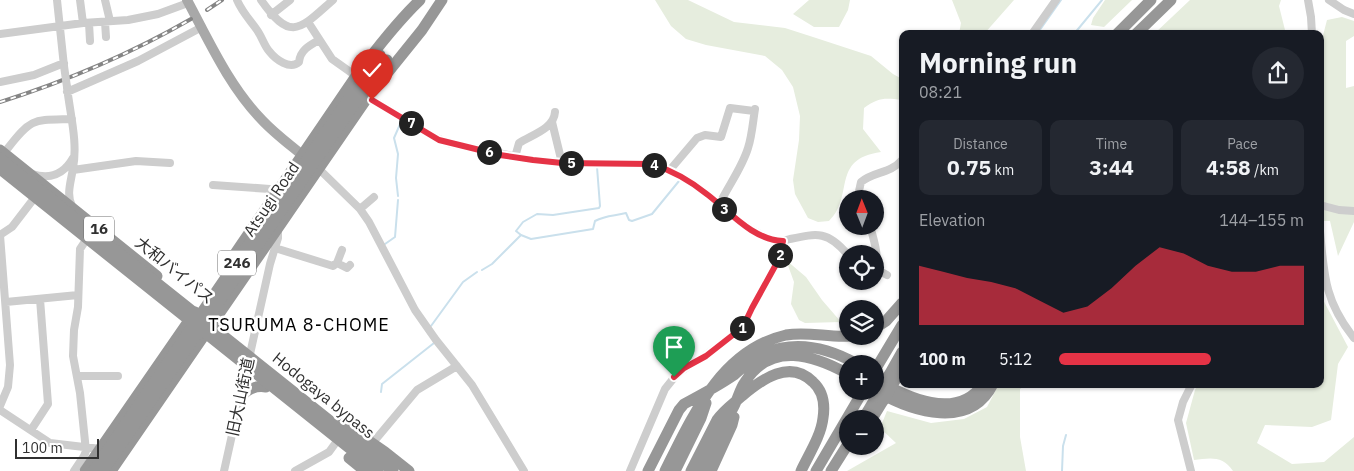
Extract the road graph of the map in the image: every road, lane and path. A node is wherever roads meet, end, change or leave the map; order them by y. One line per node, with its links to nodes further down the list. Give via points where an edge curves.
1 (57, 0): 22 (street)
2 (80, 0): 21 (street)
3 (105, 0): 19 (street)
4 (261, 0): 18 (street)
5 (290, 0): 18 (street)
6 (333, 0): 20 (street)
7 (420, 0): 34 (highway)
8 (428, 0): 32 (highway, Atsugi Road / 246)
9 (440, 0): 32 (highway, Atsugi Road / 246); 38 (highway, via 422,30)
10 (1056, 0): 24 (street)
11 (1151, 0): 25 (highway)
12 (1171, 0): 26 (highway)
13 (1308, 0): 27 (street)
14 (1329, 0): 17 (street)
15 (188, 1): 19 (street, via 148,17); 23 (main road)
16 (240, 1): 30 (street, via 269,52 289,66 295,66 303,51)
17 (1354, 14)
18 (271, 15): 20 (street, via 286,26)
19 (108, 22): 21 (street); 29 (street)
20 (308, 22): 30 (street)
21 (86, 23): 22 (street); 31 (street)
22 (61, 26): 28 (street); 33 (street)
23 (202, 27): 36 (street, via 138,61); 44 (main road, via 242,97 261,119)
24 (1035, 30)
25 (1121, 30)
26 (1140, 30)
27 (1312, 30)
28 (0, 34)
29 (106, 37)
30 (319, 40): 34 (street, via 337,64)
31 (90, 41)
32 (384, 58): 133 (highway, Atsugi Road / 246, bridge, via 351,95); 134 (highway, Atsugi Road / 246, bridge)
33 (64, 65): 35 (street); 36 (street, bridge)
34 (356, 76): 37 (highway)
35 (0, 82)
36 (67, 90): 40 (street)
37 (345, 91): 38 (highway, via 356,90); 44 (highway)
38 (368, 98): 45 (street, via 439,140); 51 (highway)
39 (555, 112): 41 (street)
40 (72, 120): 42 (street, via 34,122); 43 (street)
41 (552, 122): 45 (street, via 519,143); 49 (street)
42 (4, 149): 54 (highway, 大和バイパス / 16)
43 (74, 153): 52 (street); 54 (street, via 65,169 54,176)
44 (302, 155): 51 (main road); 58 (highway)
45 (515, 157): 49 (street)
46 (0, 158): 114 (highway, Hodogaya bypass / 16, bridge)
47 (899, 162): 57 (street, via 861,182)
48 (170, 163): 52 (street, via 136,161)
49 (562, 163): 53 (street, via 651,164)
50 (0, 169): 102 (highway, Hodogaya bypass, bridge)
51 (319, 169): 64 (street); 66 (highway)
52 (73, 170): 63 (street, via 69,191)
53 (669, 170): 61 (street); 61 (street, via 698,138 705,135 721,138 730,108 755,110 748,148)
54 (28, 172): 63 (highway, 大和バイパス / 16)
55 (0, 176): 60 (highway, 16)
56 (213, 185): 58 (street, via 270,188)
57 (859, 190)
58 (277, 192): 80 (highway)
59 (374, 197): 64 (street)
60 (32, 202): 67 (street, via 12,227); 69 (highway, 16)
61 (719, 204): 68 (street, via 762,235)
62 (1324, 206): 65 (street)
63 (74, 208): 86 (highway, 大和バイパス / 16)
64 (360, 209): 101 (street, via 415,310)
65 (1354, 211)
66 (278, 229): 71 (street, 旧大山街道); 73 (highway)
67 (0, 235): 84 (street)
68 (783, 241): 70 (street, via 820,234); 144 (street, via 779,259 738,332 684,368 668,385)
69 (84, 243): 81 (street, via 80,249); 89 (highway, 16)
70 (839, 245)
71 (276, 248): 74 (street, 旧大山街道); 76 (street)
72 (342, 250): 76 (street)
73 (261, 254): 74 (street, via 268,256); 83 (highway)
74 (270, 264): 95 (street, 旧大山街道)
75 (350, 265): 76 (street, via 347,268)
76 (333, 267)
77 (884, 273): 78 (street)
78 (887, 274)
79 (1324, 278): 93 (street, via 1342,323)
80 (212, 288): 83 (highway, via 214,294 224,301); 86 (highway)
81 (78, 295): 82 (street); 105 (street, via 74,330)
82 (40, 299): 84 (street); 122 (street, via 48,404)
83 (230, 300): 88 (highway)
84 (6, 302): 121 (street, via 10,374)
85 (899, 307): 87 (highway)
86 (198, 309): 88 (highway, 大和バイパス / 16); 89 (highway)
87 (884, 322)
88 (214, 323): 92 (highway); 95 (highway, 大和バイパス / 16)
89 (187, 324): 92 (highway, 16); 96 (highway)
90 (899, 330): 98 (highway)
91 (839, 336): 116 (highway, via 799,334 775,339 730,365)
92 (204, 338): 100 (highway); 102 (highway, 16)
93 (1354, 338)
94 (799, 346): 97 (highway, via 820,348); 99 (highway, via 820,350); 116 (highway, via 777,348 760,356)
95 (250, 352): 102 (street, 旧大山街道); 125 (highway, 大和バイパス / 16)
96 (165, 355): 100 (highway, via 179,354); 126 (highway)
97 (839, 355)
98 (884, 357)
99 (839, 360)
100 (185, 365): 135 (highway)
101 (457, 366): 125 (street, via 417,390); 143 (street)
102 (245, 367): 108 (highway, Hodogaya bypass / 16, bridge); 117 (street, 旧大山街道)
103 (839, 369): 119 (highway, via 807,357 780,357 752,373)
104 (896, 374): 115 (highway, bridge)
105 (77, 376): 106 (street, via 105,373); 124 (street)
106 (118, 376)
107 (884, 379): 109 (highway)
108 (268, 386): 117 (highway, via 253,388); 123 (highway, 16); 138 (highway, bridge); 139 (highway, Hodogaya bypass / 16, bridge)
109 (899, 387)
110 (901, 388): 111 (highway, via 920,396 956,402 972,396)
111 (979, 388)
112 (990, 388): 118 (highway, via 976,405 958,412 930,412)
113 (1190, 388): 155 (street, via 1178,420)
114 (291, 389): 140 (highway, Hodogaya bypass / 16, bridge); 142 (highway, bridge)
115 (884, 389)
116 (711, 390): 145 (highway, via 678,410); 146 (highway, via 686,411); 147 (highway, via 694,414); 148 (highway)
117 (240, 398): 130 (street, 旧大山街道)
118 (884, 398)
119 (737, 400): 149 (highway, via 717,420); 150 (highway); 151 (highway, via 732,425); 152 (highway, via 739,430); 153 (highway, via 774,374 803,375 814,382 822,397 823,418)
120 (858, 400): 154 (highway)
121 (0, 408): 122 (street)
122 (31, 430): 124 (street, via 50,443)
123 (337, 441): 128 (highway, 16); 136 (street, via 329,452)
124 (86, 446): 126 (street); 131 (street, via 84,456)
125 (370, 447): 128 (street); 141 (highway, 大和バイパス / 16)
126 (101, 449): 132 (highway)
127 (842, 455): 129 (highway)
128 (360, 459): 137 (street); 139 (highway, 16)
129 (832, 469)
130 (226, 470)
131 (74, 471)
132 (85, 471)
133 (93, 471)
134 (103, 471)
135 (111, 471)
136 (295, 471)
137 (353, 471)
138 (365, 471)
139 (377, 471)
140 (393, 471)
141 (400, 471)
142 (409, 471)
143 (524, 471)
144 (630, 471)
145 (648, 471)
146 (656, 471)
147 (665, 471)
148 (675, 471)
149 (692, 471)
150 (701, 471)
151 (710, 471)
152 (719, 471)
153 (801, 471)
154 (816, 471)
155 (1192, 471)

